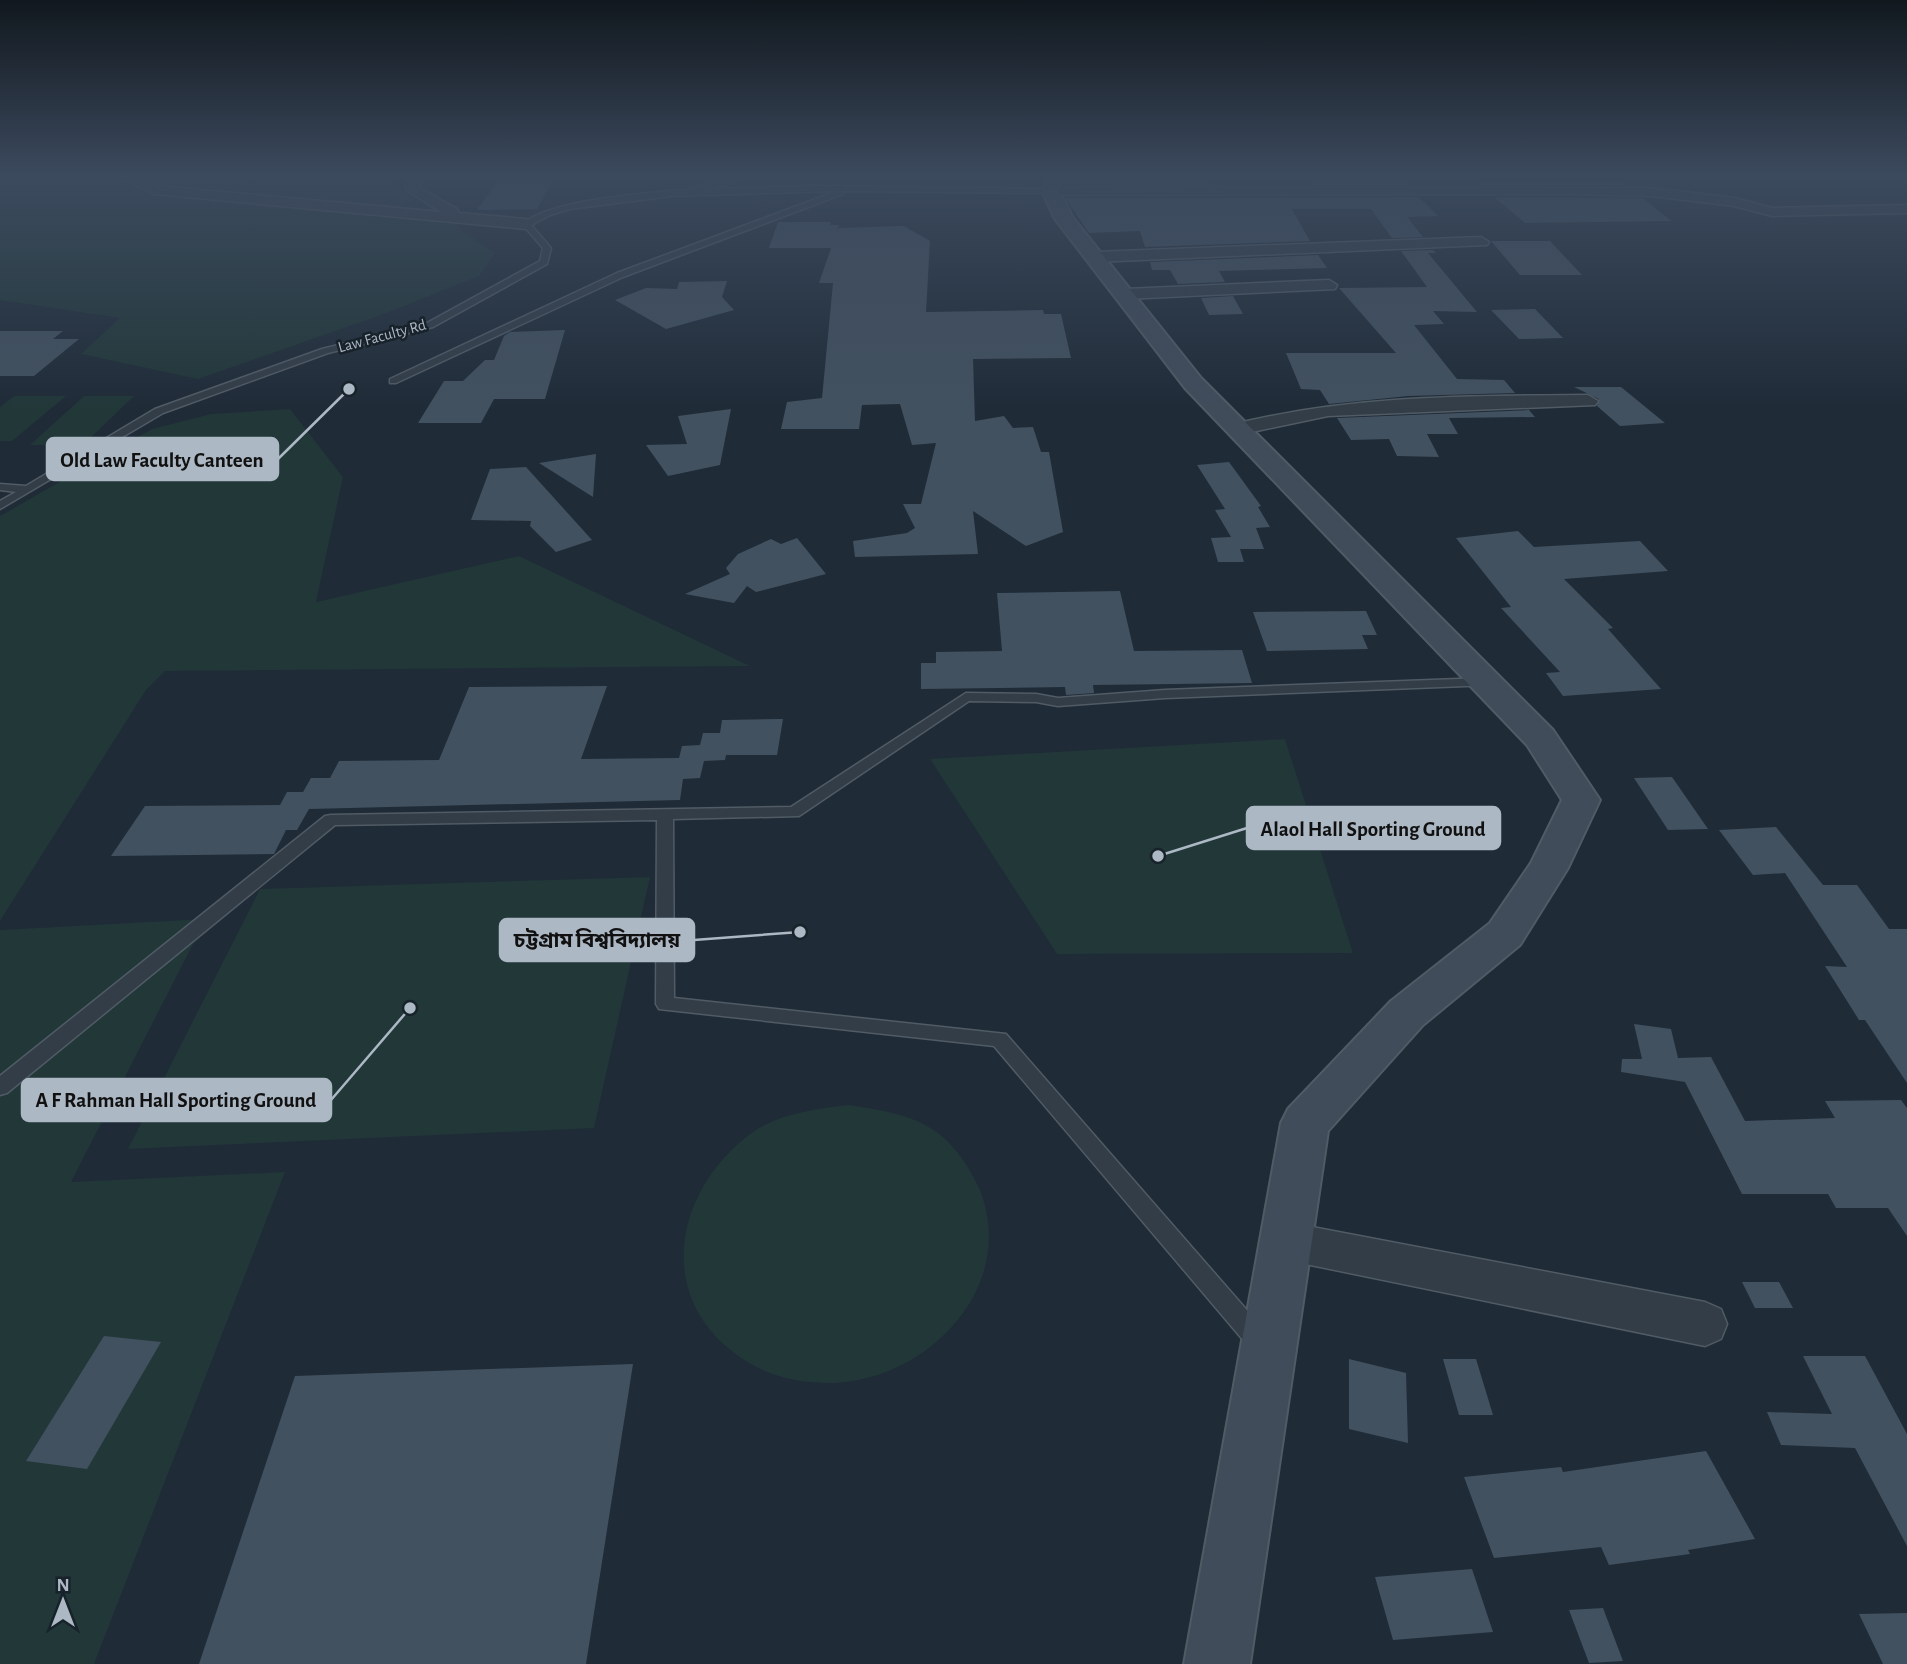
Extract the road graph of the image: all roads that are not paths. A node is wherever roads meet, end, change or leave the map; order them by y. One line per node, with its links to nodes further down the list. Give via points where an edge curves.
1 (546, 254): 12 (lane, Law Faculty Rd, via 544,262 519,278 430,325 325,351 159,411)
2 (678, 254): 8 (lane, via 620,275)
3 (1092, 254): 5 (street)
4 (1163, 254): 5 (street)
5 (1095, 257): 7 (street)
6 (1329, 285): 7 (street)
7 (1125, 294): 10 (street, via 1193,383)
8 (393, 381)
9 (1588, 401): 10 (street, via 1328,410)
10 (1238, 429): 14 (street)
11 (0, 487): 12 (lane)
12 (27, 489): 13 (lane, Law Faculty Rd)
13 (0, 506)
14 (1486, 682): 15 (lane, via 1058,702 966,697 794,812); 17 (street, via 1540,738 1581,800 1548,868 1505,934 1408,1013 1305,1123)
15 (665, 815): 16 (lane, via 331,820); 19 (lane, via 665,1004 999,1039)
16 (0, 1087)
17 (1286, 1241): 18 (street); 19 (street)
18 (1705, 1324)
19 (1268, 1351): 20 (street)
20 (1217, 1664)

